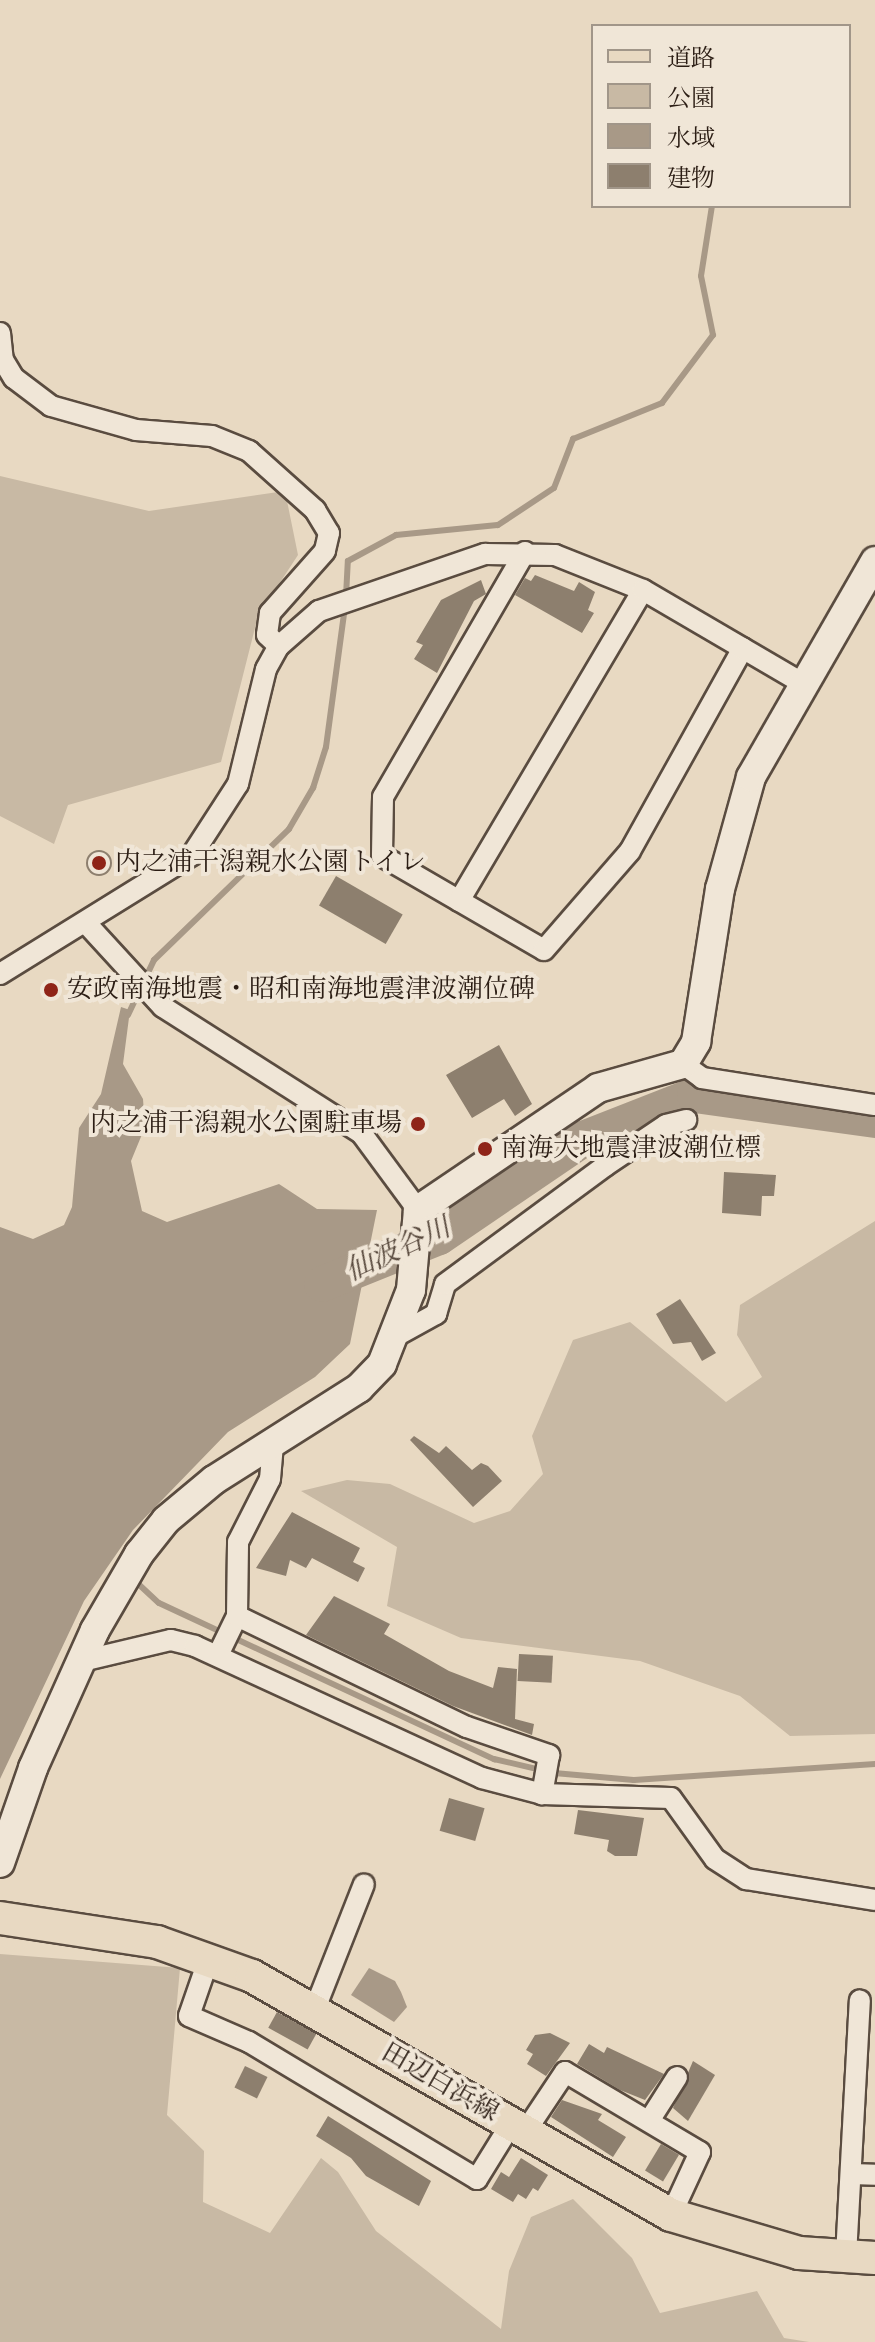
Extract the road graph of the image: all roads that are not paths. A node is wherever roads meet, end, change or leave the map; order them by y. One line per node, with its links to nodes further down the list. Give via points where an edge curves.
1 (0, 333): 5 (street, via 3,360 14,378 51,406 136,430 212,436 249,451 315,510 329,533 325,551 270,613 267,635)
2 (525, 552): 4 (street, via 596,567); 5 (street, via 485,554 319,611); 8 (street, via 383,797 382,856)
3 (875, 561): 7 (street)
4 (643, 590): 6 (street); 8 (street)
5 (279, 646): 9 (street, via 256,699 238,784 219,818 192,855)
6 (743, 648): 7 (street); 8 (street, via 630,851 544,950)
7 (802, 683): 11 (street, via 751,777 733,829 696,1042)
8 (459, 901)
9 (85, 922): 10 (street); 14 (street, via 163,1007 362,1134)
10 (0, 974)
11 (683, 1064): 12 (street, via 702,1078); 14 (street, via 598,1088)
12 (875, 1105)
13 (686, 1120): 15 (street, via 666,1125 605,1166 445,1284 436,1314)
14 (416, 1218): 15 (street, via 411,1290)
15 (398, 1332): 16 (street, via 359,1388)
16 (273, 1444): 17 (street, via 270,1479 238,1542); 19 (street, via 166,1520 106,1607)
17 (235, 1620): 18 (street); 20 (street, via 467,1727 549,1755)
18 (220, 1651): 19 (street, via 171,1640); 20 (street, via 457,1769)
19 (82, 1661): 21 (street)
20 (545, 1780): 23 (street, via 671,1798 728,1871)
21 (0, 1863)
22 (364, 1884): 27 (street)
23 (875, 1900)
24 (0, 1918): 25 (main road, 田辺白浜線, via 157,1942)
25 (208, 1961): 27 (main road, 田辺白浜線); 31 (street, via 189,2016 249,2042 477,2179)
26 (860, 2000): 28 (street)
27 (314, 2011): 31 (main road, 田辺白浜線)
28 (868, 2056): 32 (street)
29 (677, 2077): 30 (street)
30 (649, 2121): 31 (street, via 565,2072); 34 (street, via 700,2152)
31 (518, 2128): 34 (main road, 田辺白浜線)
32 (852, 2174): 33 (street); 35 (street)
33 (875, 2175)
34 (671, 2215): 35 (main road, 田辺白浜線, via 744,2241)
35 (861, 2257)

